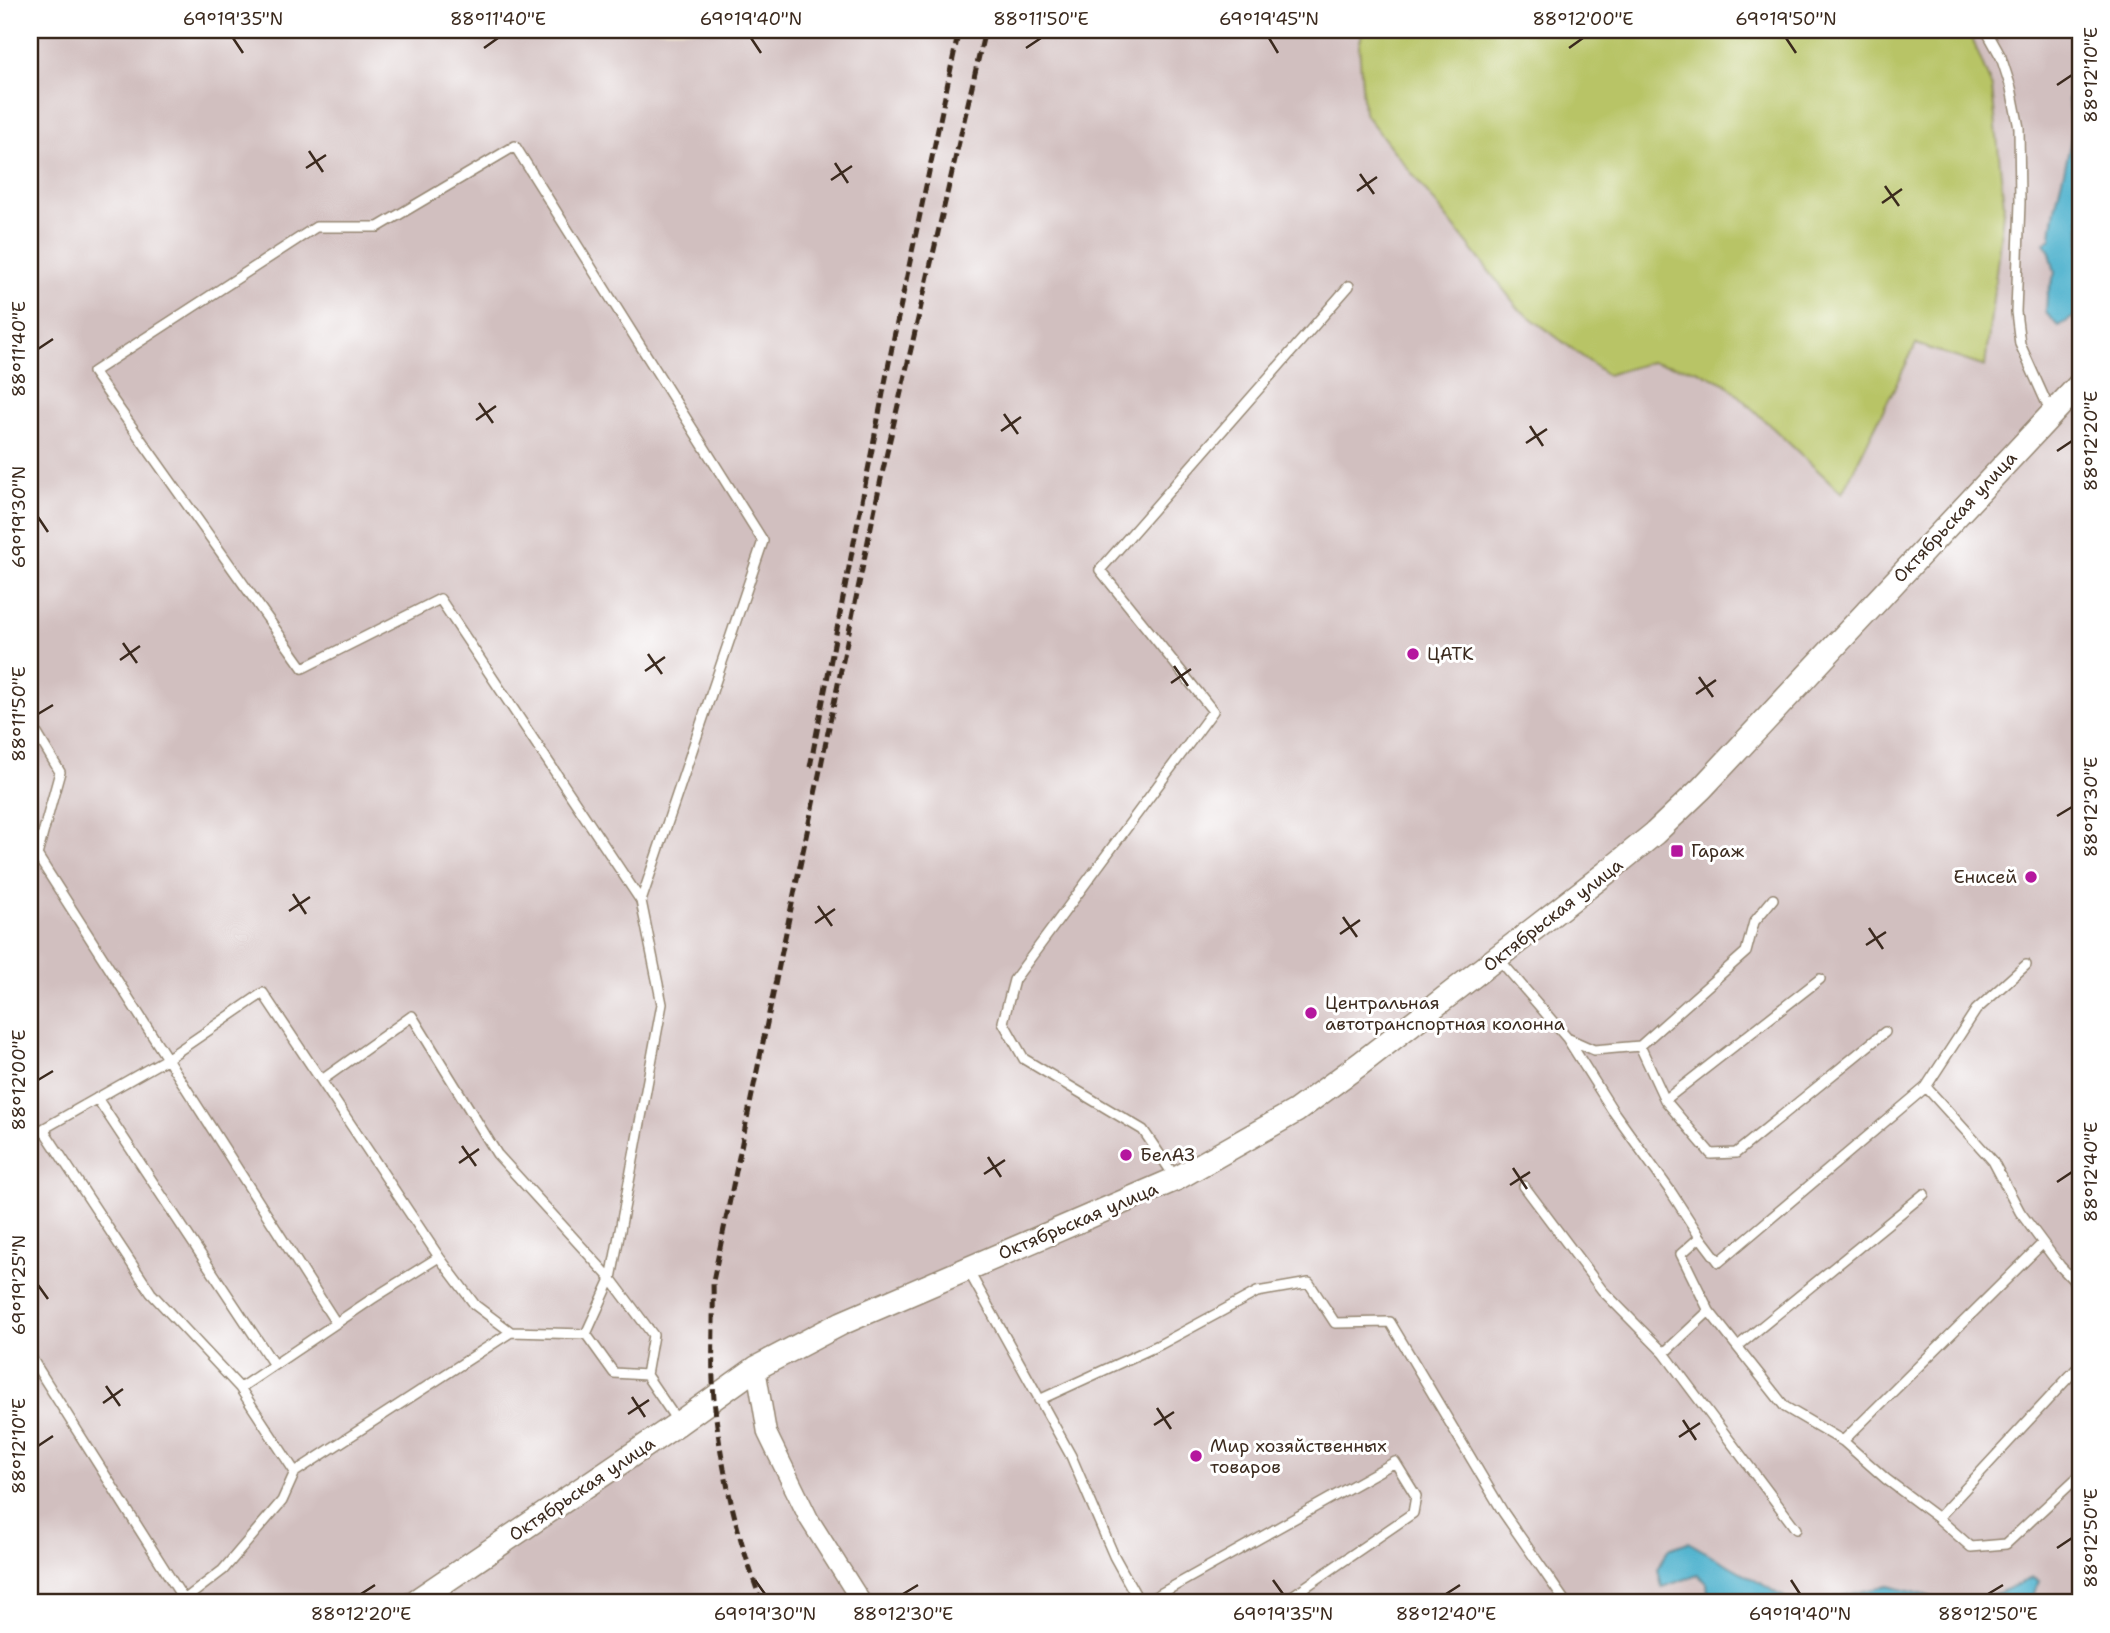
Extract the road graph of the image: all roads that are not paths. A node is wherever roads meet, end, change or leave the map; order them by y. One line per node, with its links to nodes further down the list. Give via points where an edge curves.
1 (1986, 30): 4 (lane, via 2008,77 2019,128 2016,312 2020,344)
2 (1349, 286): 21 (lane, via 1100,570 1213,711 1014,980 1003,1022 1024,1059 1143,1130)
3 (2080, 384): 4 (street, Октябрьская улица)
4 (2051, 415): 8 (street, Октябрьская улица, via 1702,788 1655,833)
5 (30, 722): 14 (lane, via 60,772 37,855)
6 (1773, 899): 13 (lane, via 1754,922 1746,952)
7 (641, 901): 7 (lane, via 440,599 303,668 93,372 316,227 378,227 515,146 762,541); 28 (lane, via 662,1004)
8 (1499, 958): 12 (lane); 21 (street, Октябрьская улица, via 1296,1111)
9 (2026, 965): 16 (lane, via 1976,1010)
10 (1820, 979): 18 (lane)
11 (1885, 1032): 18 (lane, via 1736,1153 1711,1154)
12 (1567, 1038): 13 (lane, via 1594,1050); 24 (lane)
13 (1640, 1046): 18 (lane)
14 (168, 1058): 15 (lane, via 263,993); 17 (lane); 31 (lane)
15 (322, 1080): 26 (lane); 28 (lane, via 412,1016 498,1154)
16 (1926, 1087): 24 (lane, via 1719,1262); 25 (lane, via 1993,1161)
17 (97, 1098): 19 (lane); 38 (lane)
18 (1665, 1100)
19 (43, 1129): 20 (lane); 41 (lane, via 151,1293)
20 (30, 1139)
21 (1176, 1179): 27 (street, Октябрьская улица)
22 (1524, 1186): 35 (lane, via 1602,1290)
23 (1924, 1194): 34 (lane)
24 (1700, 1237): 30 (lane, via 1681,1254)
25 (2043, 1243): 29 (lane); 44 (lane)
26 (439, 1257): 31 (lane); 32 (lane, via 475,1305)
27 (967, 1268): 39 (street, Октябрьская улица, via 842,1323); 42 (lane)
28 (611, 1279): 33 (lane); 40 (lane, via 653,1335)
29 (2080, 1287)
30 (1709, 1311): 34 (lane); 35 (lane)
31 (336, 1323): 38 (lane)
32 (511, 1332): 33 (lane); 45 (lane)
33 (586, 1334): 40 (lane, via 614,1373)
34 (1738, 1346): 44 (lane, via 1785,1407)
35 (1664, 1353): 48 (lane)
36 (30, 1356): 49 (lane)
37 (2080, 1364): 47 (lane)
38 (274, 1365): 41 (lane)
39 (756, 1368): 43 (street, Октябрьская улица); 51 (street, via 768,1433 809,1518)
40 (646, 1375): 43 (lane)
41 (240, 1388): 45 (lane)
42 (1039, 1400): 52 (lane, via 1071,1456 1114,1556); 54 (lane, via 1161,1344 1257,1292 1309,1283 1335,1323 1390,1322 1503,1512)
43 (679, 1423): 50 (street, Октябрьская улица)
44 (1843, 1441): 47 (lane)
45 (295, 1472): 49 (lane, via 282,1501 223,1570)
46 (2080, 1475): 47 (lane, via 2006,1544 1970,1547)
47 (1938, 1518)
48 (1796, 1529)
49 (182, 1602)
50 (413, 1603)
51 (862, 1603)
52 (1142, 1603): 53 (lane, via 1395,1462 1416,1496 1413,1513)
53 (1282, 1603)
54 (1566, 1603)

